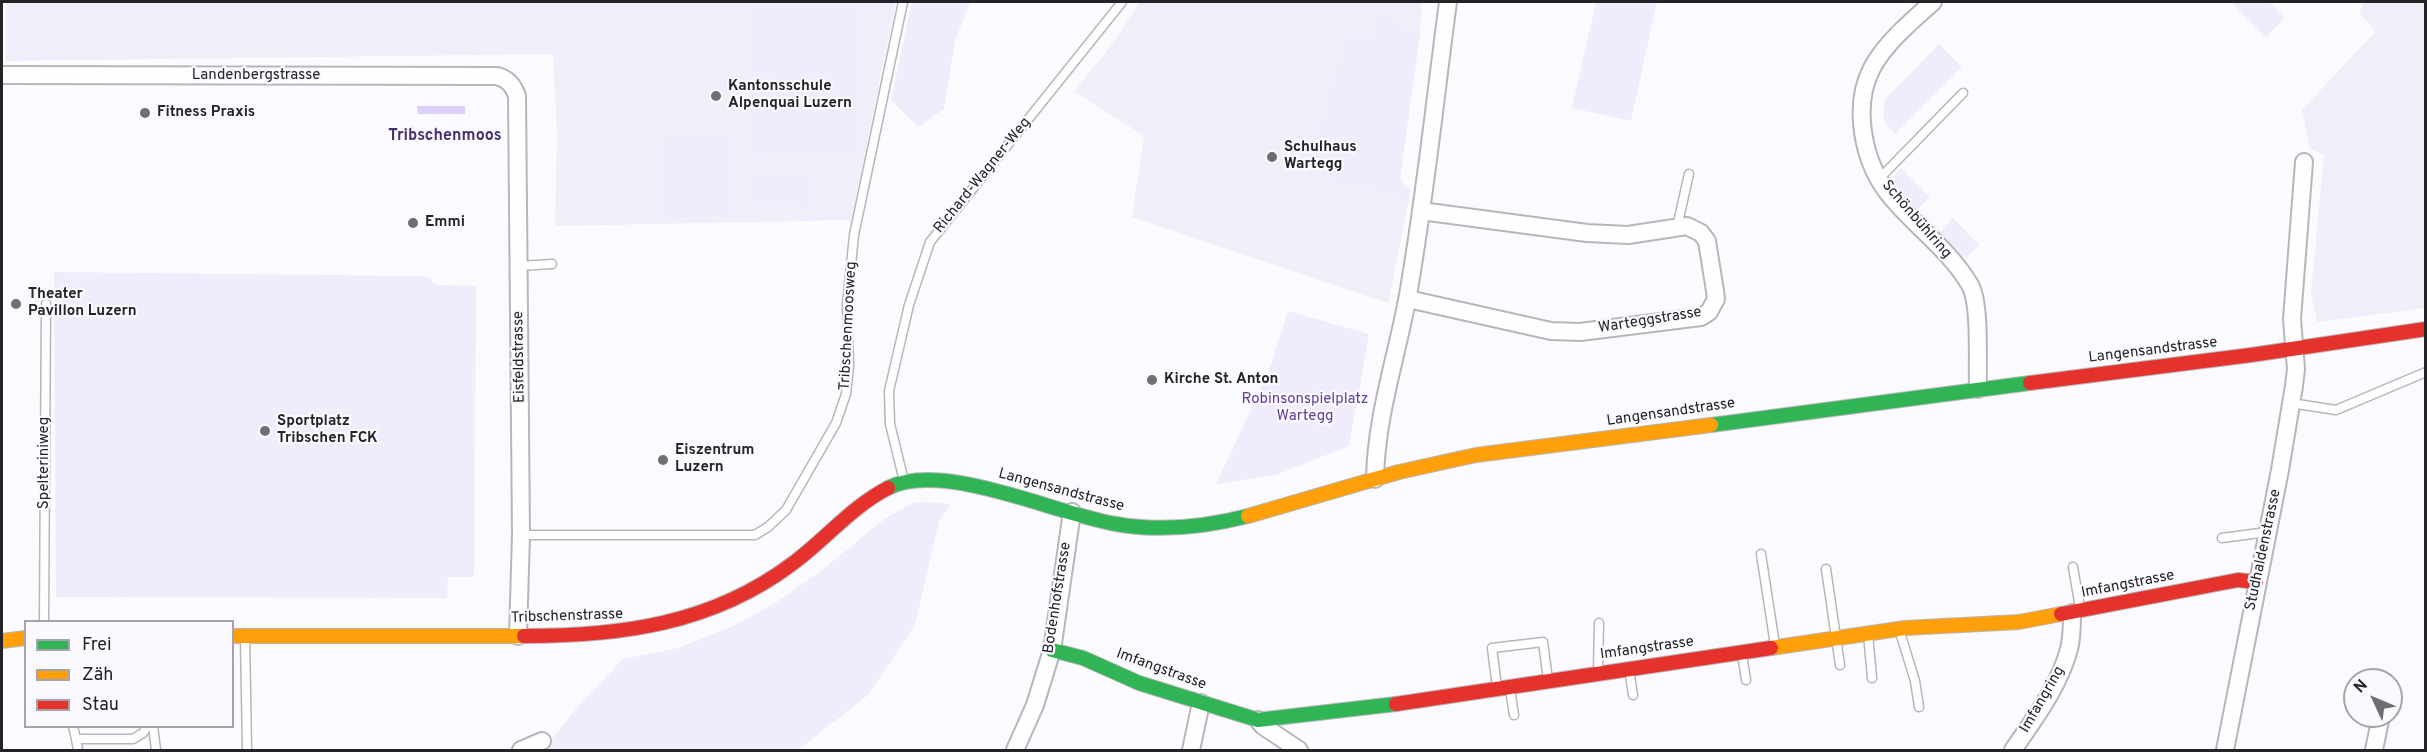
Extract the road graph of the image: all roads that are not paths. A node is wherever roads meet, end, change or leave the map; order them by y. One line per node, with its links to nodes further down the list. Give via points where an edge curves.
1 (903, 2): 27 (lane, Tribschenmoosweg, via 854,235 847,305 846,394 836,423 786,510 755,535)
2 (1122, 2): 24 (lane, Richard-Wagner-Weg, via 930,242 909,305 889,391 890,424)
3 (1448, 2): 11 (street)
4 (1933, 2): 10 (street, Schönbühlring, via 1890,44 1872,69 1863,94 1866,148)
5 (2, 75): 6 (street, Landenbergstrasse, via 497,76)
6 (509, 81): 14 (street, Eisfeldstrasse, via 517,96)
7 (1963, 93): 10 (lane)
8 (2304, 162): 18 (street)
9 (1689, 174): 12 (lane)
10 (1879, 179): 20 (street, Schönbühlring, via 1972,287)
11 (1421, 211): 12 (street, Warteggstrasse, via 1587,233 1628,235); 15 (street)
12 (1677, 227): 15 (street, Warteggstrasse, via 1695,228 1707,241 1716,299 1701,317 1580,332 1551,331)
13 (552, 264): 14 (lane)
14 (519, 266): 27 (street, Eisfeldstrasse)
15 (1407, 298): 23 (street, via 1376,441)
16 (46, 304): 34 (lane, Spelteriniweg)
17 (2426, 328): 18 (street, Langensandstrasse)
18 (2293, 348): 20 (street, Langensandstrasse); 21 (street, Studhaldenstrasse, via 2296,369)
19 (2426, 372): 21 (lane, via 2336,410)
20 (1978, 389): 23 (street, Langensandstrasse, via 1476,455)
21 (2291, 403): 26 (street, Studhaldenstrasse)
22 (931, 478): 24 (street, Tribschenstrasse); 25 (street, Langensandstrasse, via 966,483)
23 (1374, 479): 25 (street, Langensandstrasse, via 1262,512 1200,525 1121,525)
24 (904, 482): 39 (street, Tribschenstrasse, via 865,503 792,564 747,593 689,617 621,633)
25 (1072, 512): 44 (street, Bodenhofstrasse)
26 (2267, 532): 28 (lane); 32 (street, Studhaldenstrasse)
27 (521, 535): 39 (street, Eisfeldstrasse)
28 (2222, 538)
29 (1761, 554): 43 (lane)
30 (2073, 567): 33 (lane)
31 (1826, 569): 41 (lane)
32 (2256, 582): 33 (street, Imfangstrasse, via 2238,580); 72 (street, Studhaldenstrasse)
33 (2076, 612): 36 (street, Imfangstrasse, via 2019,622); 71 (street, Imfangring, via 2063,667)
34 (44, 620)
35 (1599, 624): 48 (lane)
36 (1899, 629): 37 (street, Imfangstrasse); 55 (lane)
37 (1868, 633): 41 (street, Imfangstrasse); 49 (lane)
38 (239, 636): 39 (street, Tribschenstrasse); 66 (lane)
39 (519, 636)
40 (24, 638): 42 (street)
41 (1836, 638): 43 (street, Imfangstrasse); 46 (lane)
42 (2, 640)
43 (1775, 647): 45 (street, Imfangstrasse)
44 (1052, 650): 54 (street, Imfangstrasse); 68 (street, Bodenhofstrasse, via 1035,705)
45 (1742, 652): 47 (street, Imfangstrasse); 51 (lane)
46 (1840, 664)
47 (1629, 668): 48 (street, Imfangstrasse); 53 (lane)
48 (1598, 673): 50 (street, Imfangstrasse)
49 (1872, 678)
50 (1548, 680): 52 (street, Imfangstrasse); 52 (lane, via 1543,642 1492,648)
51 (1746, 680)
52 (1503, 686): 56 (lane); 57 (street, Imfangstrasse)
53 (1633, 695)
54 (1201, 703): 57 (street, Imfangstrasse); 69 (street)
55 (1919, 707)
56 (1514, 716)
57 (1258, 720): 70 (street)
58 (72, 728): 62 (lane)
59 (146, 728): 62 (lane, via 134,739)
60 (153, 728): 65 (lane)
61 (2378, 728): 73 (street)
62 (75, 739): 64 (lane)
63 (542, 741): 67 (street)
64 (78, 750)
65 (156, 750)
66 (247, 750)
67 (521, 750)
68 (1015, 750)
69 (1191, 750)
70 (1299, 750)
71 (2013, 750)
72 (2224, 750)
73 (2374, 750)

